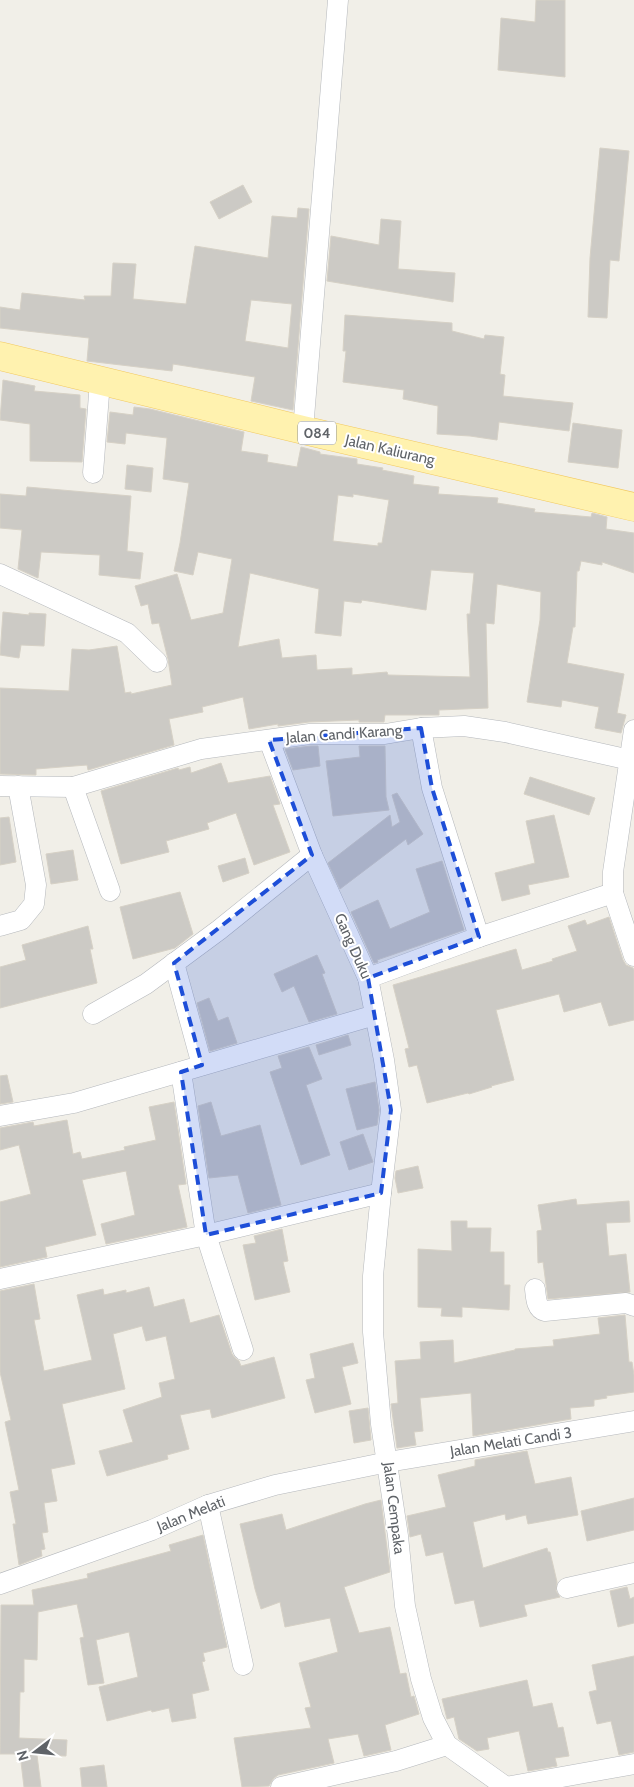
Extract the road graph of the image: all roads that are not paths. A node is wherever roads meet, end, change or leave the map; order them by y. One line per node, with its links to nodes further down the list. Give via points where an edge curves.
1 (338, 0): 4 (street)
2 (0, 356): 3 (main road, Jalan Kaliurang / 084)
3 (100, 381): 4 (main road, Jalan Kaliurang / 084); 5 (street)
4 (303, 430): 6 (main road, Jalan Kaliurang / 084)
5 (93, 473)
6 (634, 507)
7 (0, 574): 8 (street, via 127,633)
8 (157, 662)
9 (421, 728): 11 (street, Jalan Candi Karang, via 385,734 310,734); 12 (street, Jalan Candi Karang, via 464,726 505,732); 19 (street, via 432,788)
10 (634, 730): 12 (street)
11 (269, 740): 14 (street, Jalan Candi Karang, via 201,749); 15 (street, Gang Duku)
12 (630, 760): 17 (street, via 613,872)
13 (9, 786): 14 (street, Jalan Candi Karang); 18 (street, via 36,885 34,904 21,920)
14 (73, 787): 16 (street)
15 (312, 855): 21 (street); 22 (street, Gang Duku)
16 (110, 891)
17 (613, 893): 19 (street); 20 (street)
18 (0, 926)
19 (480, 937): 22 (street)
20 (634, 956)
21 (174, 963): 23 (street, via 146,984); 25 (street)
22 (368, 978): 24 (street, Gang Duku)
23 (93, 1014)
24 (375, 1015): 25 (street); 28 (street, Gang Duku, via 391,1110)
25 (202, 1065): 26 (street)
26 (181, 1072): 27 (street, via 74,1103); 29 (street)
27 (0, 1116)
28 (381, 1193): 29 (street); 35 (street, Jalan Cempaka, via 373,1276 373,1332 381,1424)
29 (206, 1235): 30 (street); 33 (street)
30 (0, 1279)
31 (535, 1289): 32 (street, via 538,1306 545,1311 616,1304)
32 (634, 1306)
33 (243, 1350)
34 (634, 1421): 35 (street, Jalan Melati Candi 3)
35 (388, 1462): 36 (street, Jalan Melati, via 275,1485); 41 (street, Jalan Cempaka, via 407,1615 433,1718)
36 (208, 1505): 38 (street, Jalan Melati, via 152,1530); 40 (street)
37 (634, 1573): 39 (street)
38 (0, 1584)
39 (567, 1588)
40 (243, 1665)
41 (447, 1745): 44 (street, via 396,1761); 45 (street, Jalan Cempaka)
42 (634, 1764): 43 (street)
43 (571, 1781): 45 (street)
44 (281, 1787)
45 (506, 1787)

